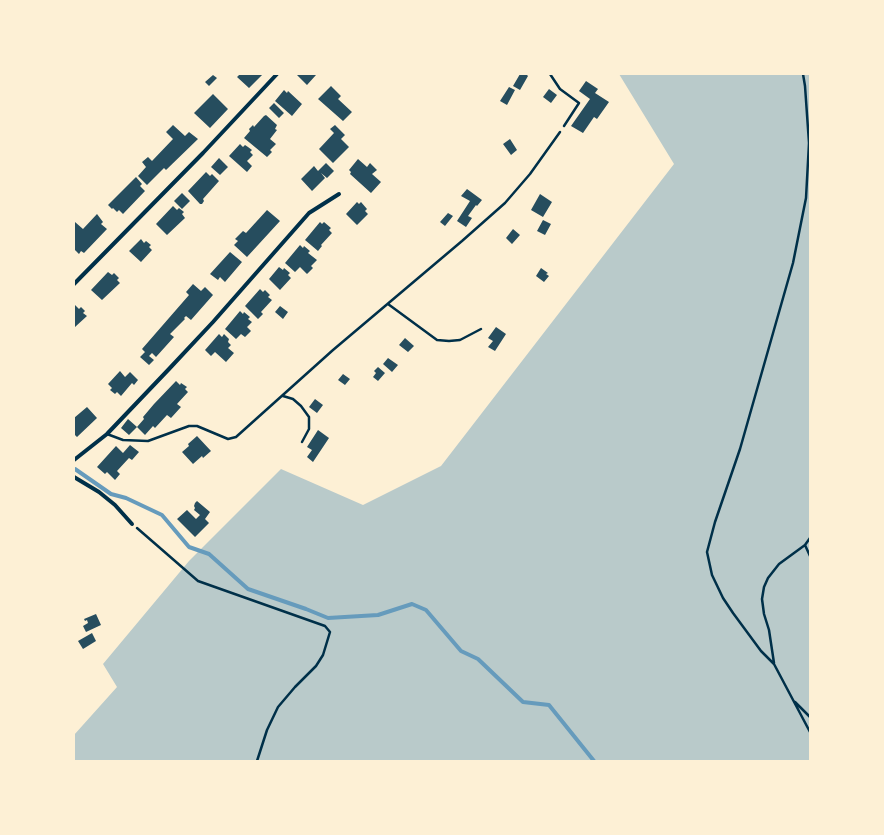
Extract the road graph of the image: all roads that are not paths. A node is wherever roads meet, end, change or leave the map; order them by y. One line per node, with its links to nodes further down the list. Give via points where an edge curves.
1 (277, 74): 4 (street, via 204,153)
2 (560, 132): 5 (lane, via 530,174 505,203)
3 (339, 194): 8 (street, via 309,213 208,327)
4 (74, 284)
5 (388, 304): 6 (lane, via 437,340 460,340); 7 (lane)
6 (481, 330)
7 (282, 396): 8 (lane, via 236,437 228,439 197,426 189,426 148,441 124,440); 9 (lane, via 293,399 309,417 309,429)
8 (107, 434): 10 (street)
9 (302, 442)
10 (74, 460)
11 (74, 477): 12 (street, via 99,492)
12 (132, 524)

